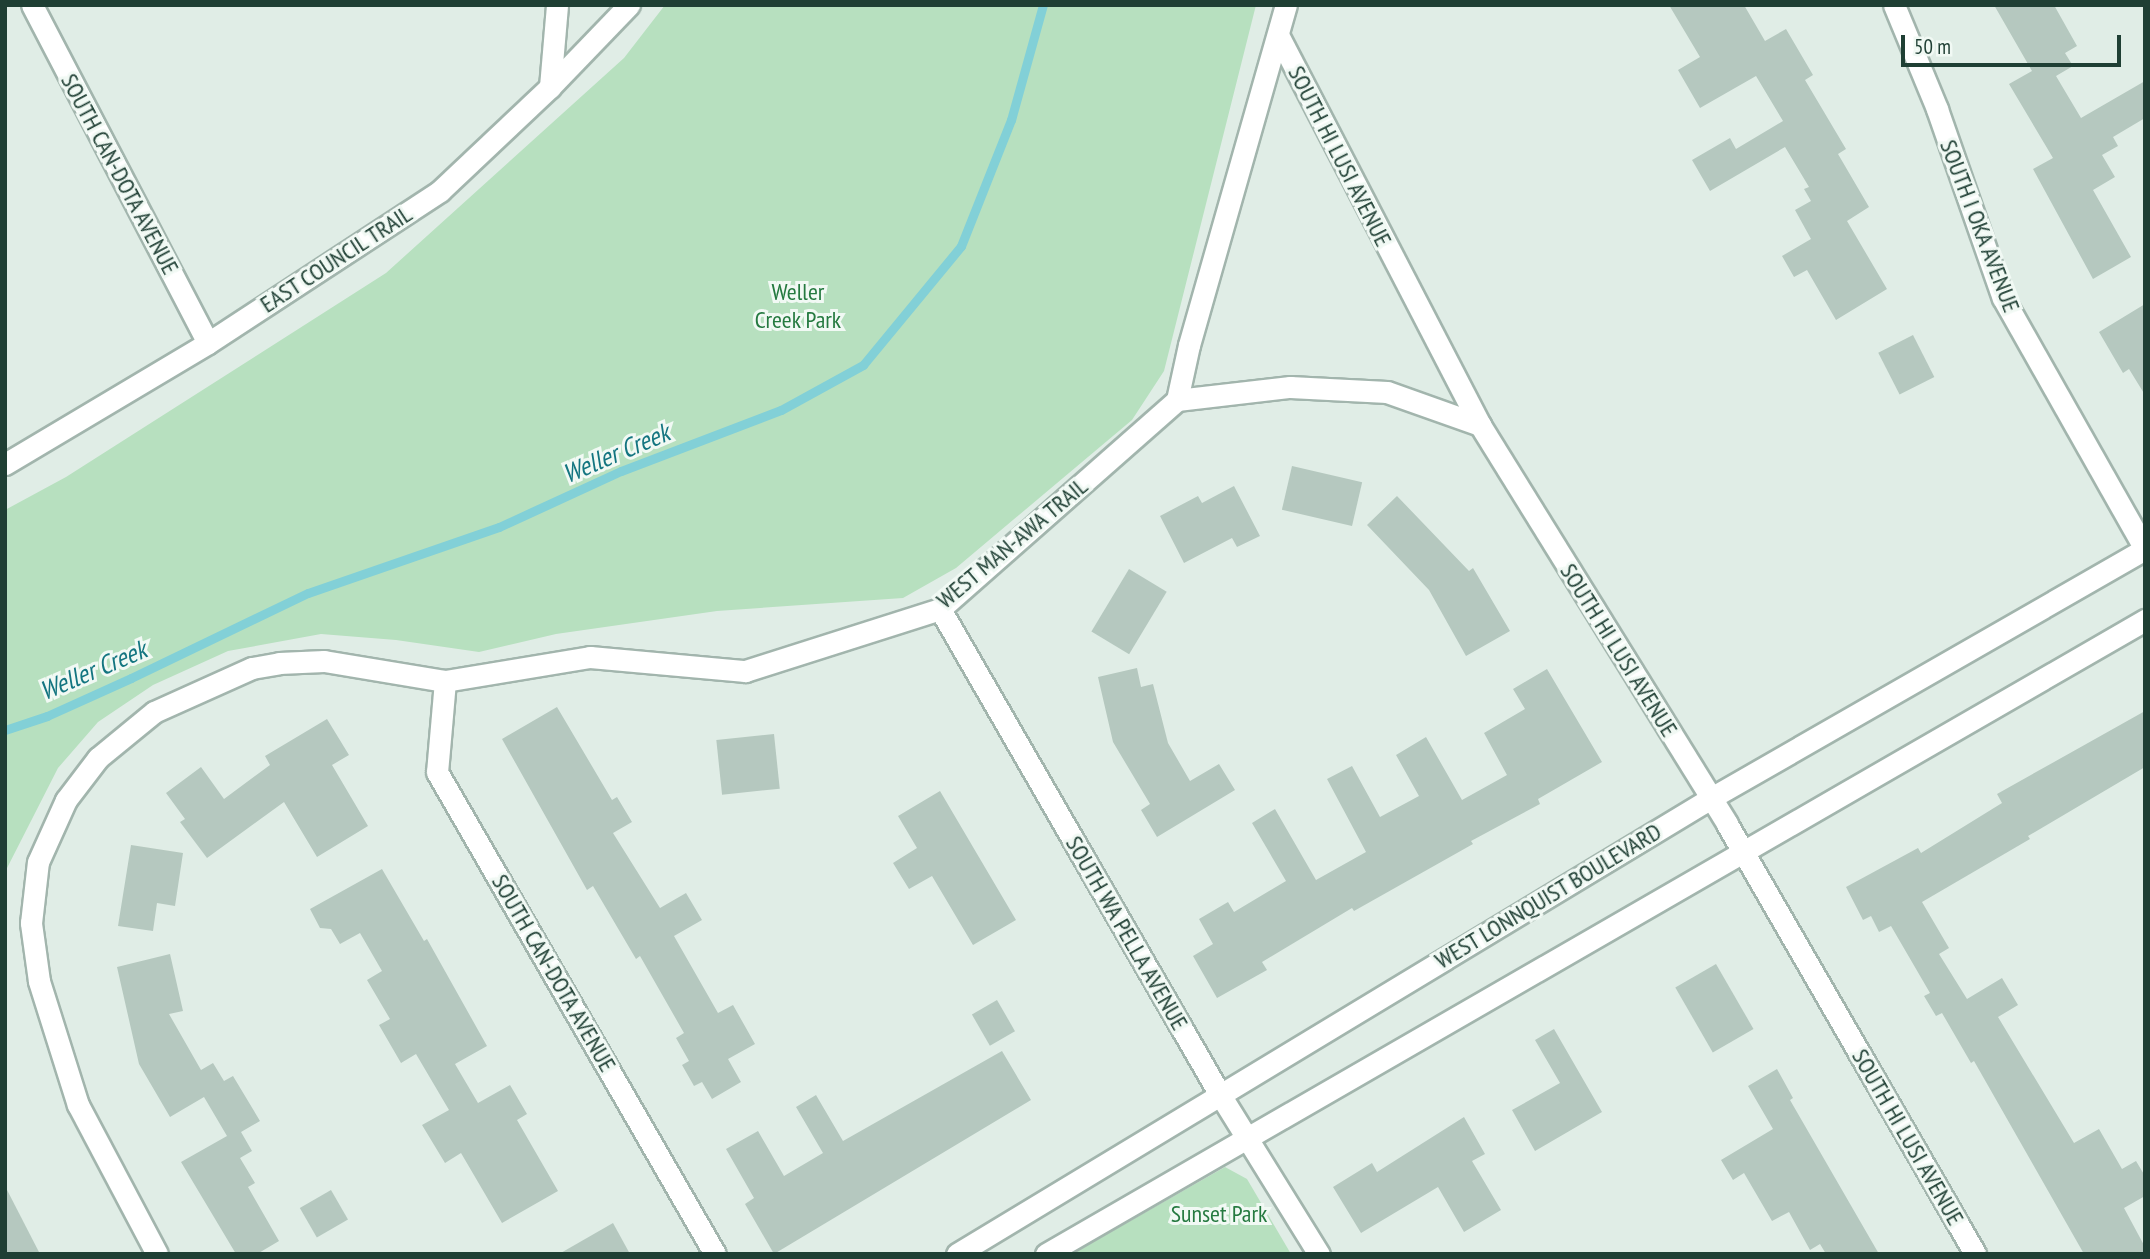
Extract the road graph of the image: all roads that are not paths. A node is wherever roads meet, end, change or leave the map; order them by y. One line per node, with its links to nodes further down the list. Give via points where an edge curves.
1 (32, 5): 8 (street, SOUTH CAN-DOTA AVENUE)
2 (557, 5): 7 (street)
3 (629, 5): 7 (street, EAST COUNCIL TRAIL)
4 (1286, 5): 6 (street)
5 (1894, 5): 12 (street, SOUTH I OKA AVENUE, via 1937,109 2003,298)
6 (1279, 37): 9 (street); 10 (street, SOUTH HI LUSI AVENUE)
7 (550, 87): 8 (street, EAST COUNCIL TRAIL, via 440,191)
8 (208, 343): 11 (street, EAST COUNCIL TRAIL)
9 (1177, 400): 10 (street, via 1290,387 1387,392); 13 (street, WEST MAN-AWA TRAIL)
10 (1480, 425): 16 (street, SOUTH HI LUSI AVENUE)
11 (5, 464)
12 (2145, 549): 16 (street, WEST LONNQUIST BOULEVARD)
13 (940, 609): 15 (street, WEST MAN-AWA TRAIL, via 745,671 590,657); 18 (street, SOUTH WA PELLA AVENUE)
14 (2145, 620): 17 (street)
15 (445, 681): 20 (street, WEST MAN-AWA TRAIL, via 324,660 252,668 154,712 97,758 66,800 38,862 32,923 39,981 78,1105); 21 (street, SOUTH CAN-DOTA AVENUE, via 437,772)
16 (1711, 798): 17 (street, SOUTH HI LUSI AVENUE); 18 (street, WEST LONNQUIST BOULEVARD)
17 (1744, 853): 19 (street); 25 (street, SOUTH HI LUSI AVENUE)
18 (1219, 1093): 19 (street, SOUTH WA PELLA AVENUE); 22 (street, WEST LONNQUIST BOULEVARD)
19 (1247, 1138): 23 (street); 24 (street, SOUTH WA PELLA AVENUE)
20 (157, 1254)
21 (715, 1254)
22 (957, 1254)
23 (1046, 1254)
24 (1319, 1254)
25 (1975, 1254)

